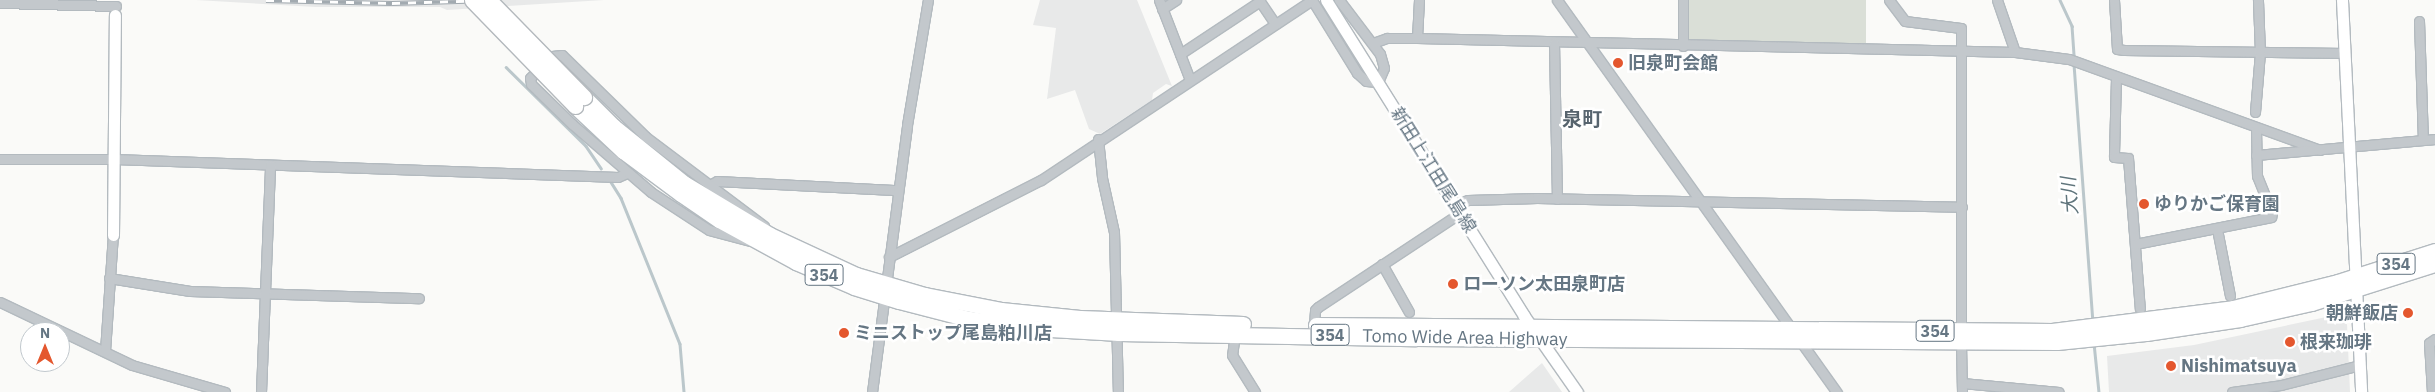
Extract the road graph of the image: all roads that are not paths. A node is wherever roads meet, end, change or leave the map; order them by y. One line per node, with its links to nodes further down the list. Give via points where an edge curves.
1 (472, 0): 35 (highway, Tomo Wide Area Highway / 354, bridge)
2 (489, 0): 35 (highway, Tomo Wide Area Highway / 354, bridge)
3 (928, 0): 49 (street)
4 (1176, 0): 18 (street)
5 (1260, 0): 21 (street); 31 (street)
6 (1312, 0): 21 (street); 34 (street, via 1361,77)
7 (1326, 0): 34 (street, 新田上江田尾島線)
8 (1339, 0): 23 (street)
9 (1419, 0): 22 (street)
10 (1557, 0): 25 (street)
11 (1684, 0): 26 (street)
12 (1889, 0): 27 (street, via 1905,21 1961,28)
13 (1997, 0): 28 (street)
14 (2114, 0): 29 (street, via 2117,48)
15 (2258, 0): 29 (street)
16 (2342, 0): 30 (street)
17 (0, 3): 19 (street)
18 (1160, 4): 31 (street)
19 (116, 7): 45 (street)
20 (2419, 21): 40 (street)
21 (1275, 24): 33 (street)
22 (1417, 38): 23 (street, via 1387,38); 24 (street)
23 (1373, 43): 34 (street, via 1384,68)
24 (1554, 43): 25 (street); 50 (street)
25 (1588, 44): 26 (street); 51 (street)
26 (1683, 46): 27 (street)
27 (1961, 52): 28 (street); 52 (street)
28 (2015, 52): 32 (street, via 2069,59)
29 (2260, 53): 30 (street); 36 (street)
30 (2344, 53): 41 (street)
31 (1180, 54): 33 (street)
32 (2116, 78): 37 (street); 57 (street, via 2114,157 2128,158)
33 (1190, 80): 38 (street)
34 (1378, 82): 53 (street, 新田上江田尾島線)
35 (580, 102): 56 (highway, Tomo Wide Area Highway / 354, via 643,167)
36 (2255, 112)
37 (2256, 128): 42 (street); 43 (street)
38 (1098, 139): 59 (street, via 1010,198); 73 (street, via 1102,178 1114,232)
39 (2435, 139): 40 (street)
40 (2423, 140): 41 (street)
41 (2350, 147): 42 (street); 63 (street)
42 (2320, 150): 43 (street)
43 (2256, 155): 54 (street, via 2259,182 2271,209 2271,217)
44 (0, 158): 45 (street)
45 (114, 159): 46 (street); 55 (street)
46 (270, 165): 47 (street, via 618,177); 65 (street)
47 (627, 173): 48 (street, via 531,84 530,78 552,56 562,55 646,137); 56 (street, via 709,230)
48 (710, 185): 49 (street, via 717,181 894,190); 56 (street, via 758,219)
49 (898, 193): 59 (street)
50 (1557, 199): 51 (street); 53 (street, via 1468,200)
51 (1702, 202): 52 (street); 74 (street)
52 (1962, 207): 76 (street)
53 (1458, 209): 60 (street); 72 (street, 新田上江田尾島線)
54 (2217, 229): 57 (street); 66 (street)
55 (113, 235): 62 (street)
56 (764, 239): 64 (highway, Tomo Wide Area Highway / 354, via 821,260)
57 (2135, 244): 69 (street)
58 (2435, 251): 63 (highway, Tomo Wide Area Highway / 354)
59 (889, 257): 64 (street)
60 (1382, 264): 70 (street); 71 (street, via 1315,310)
61 (2435, 264): 63 (highway, Tomo Wide Area Highway / 354)
62 (109, 278): 65 (street, via 190,291); 80 (street)
63 (2357, 283): 76 (highway, Tomo Wide Area Highway / 354, via 2240,319 2078,335); 81 (street)
64 (884, 291): 73 (highway, Tomo Wide Area Highway / 354, via 988,322); 86 (street)
65 (267, 293): 67 (street); 85 (street)
66 (2230, 296)
67 (419, 298)
68 (0, 302): 80 (street)
69 (2140, 309)
70 (1409, 312)
71 (1314, 325): 72 (highway, Tomo Wide Area Highway / 354); 73 (highway, Tomo Wide Area Highway / 354)
72 (1530, 325): 74 (highway, Tomo Wide Area Highway / 354); 77 (street, 新田上江田尾島線)
73 (1118, 326): 75 (highway, Tomo Wide Area Highway / 354, via 1179,333); 87 (street)
74 (1792, 329): 76 (highway, Tomo Wide Area Highway / 354); 79 (street)
75 (1235, 334): 77 (highway, Tomo Wide Area Highway / 354); 88 (street, via 1232,356)
76 (1961, 338): 79 (highway, Tomo Wide Area Highway / 354); 82 (street)
77 (1541, 339): 79 (highway, Tomo Wide Area Highway / 354); 89 (street, 新田上江田尾島線)
78 (2435, 339): 94 (street, via 2429,343)
79 (1802, 342): 90 (street)
80 (105, 351): 84 (street, via 145,370)
81 (2360, 365): 83 (street); 93 (street)
82 (1962, 388): 91 (street)
83 (2281, 388): 92 (street)
84 (225, 392)
85 (261, 392)
86 (872, 392)
87 (1118, 392)
88 (1255, 392)
89 (1577, 392)
90 (1837, 392)
91 (2059, 392)
92 (2232, 392)
93 (2361, 392)
94 (2432, 392)

